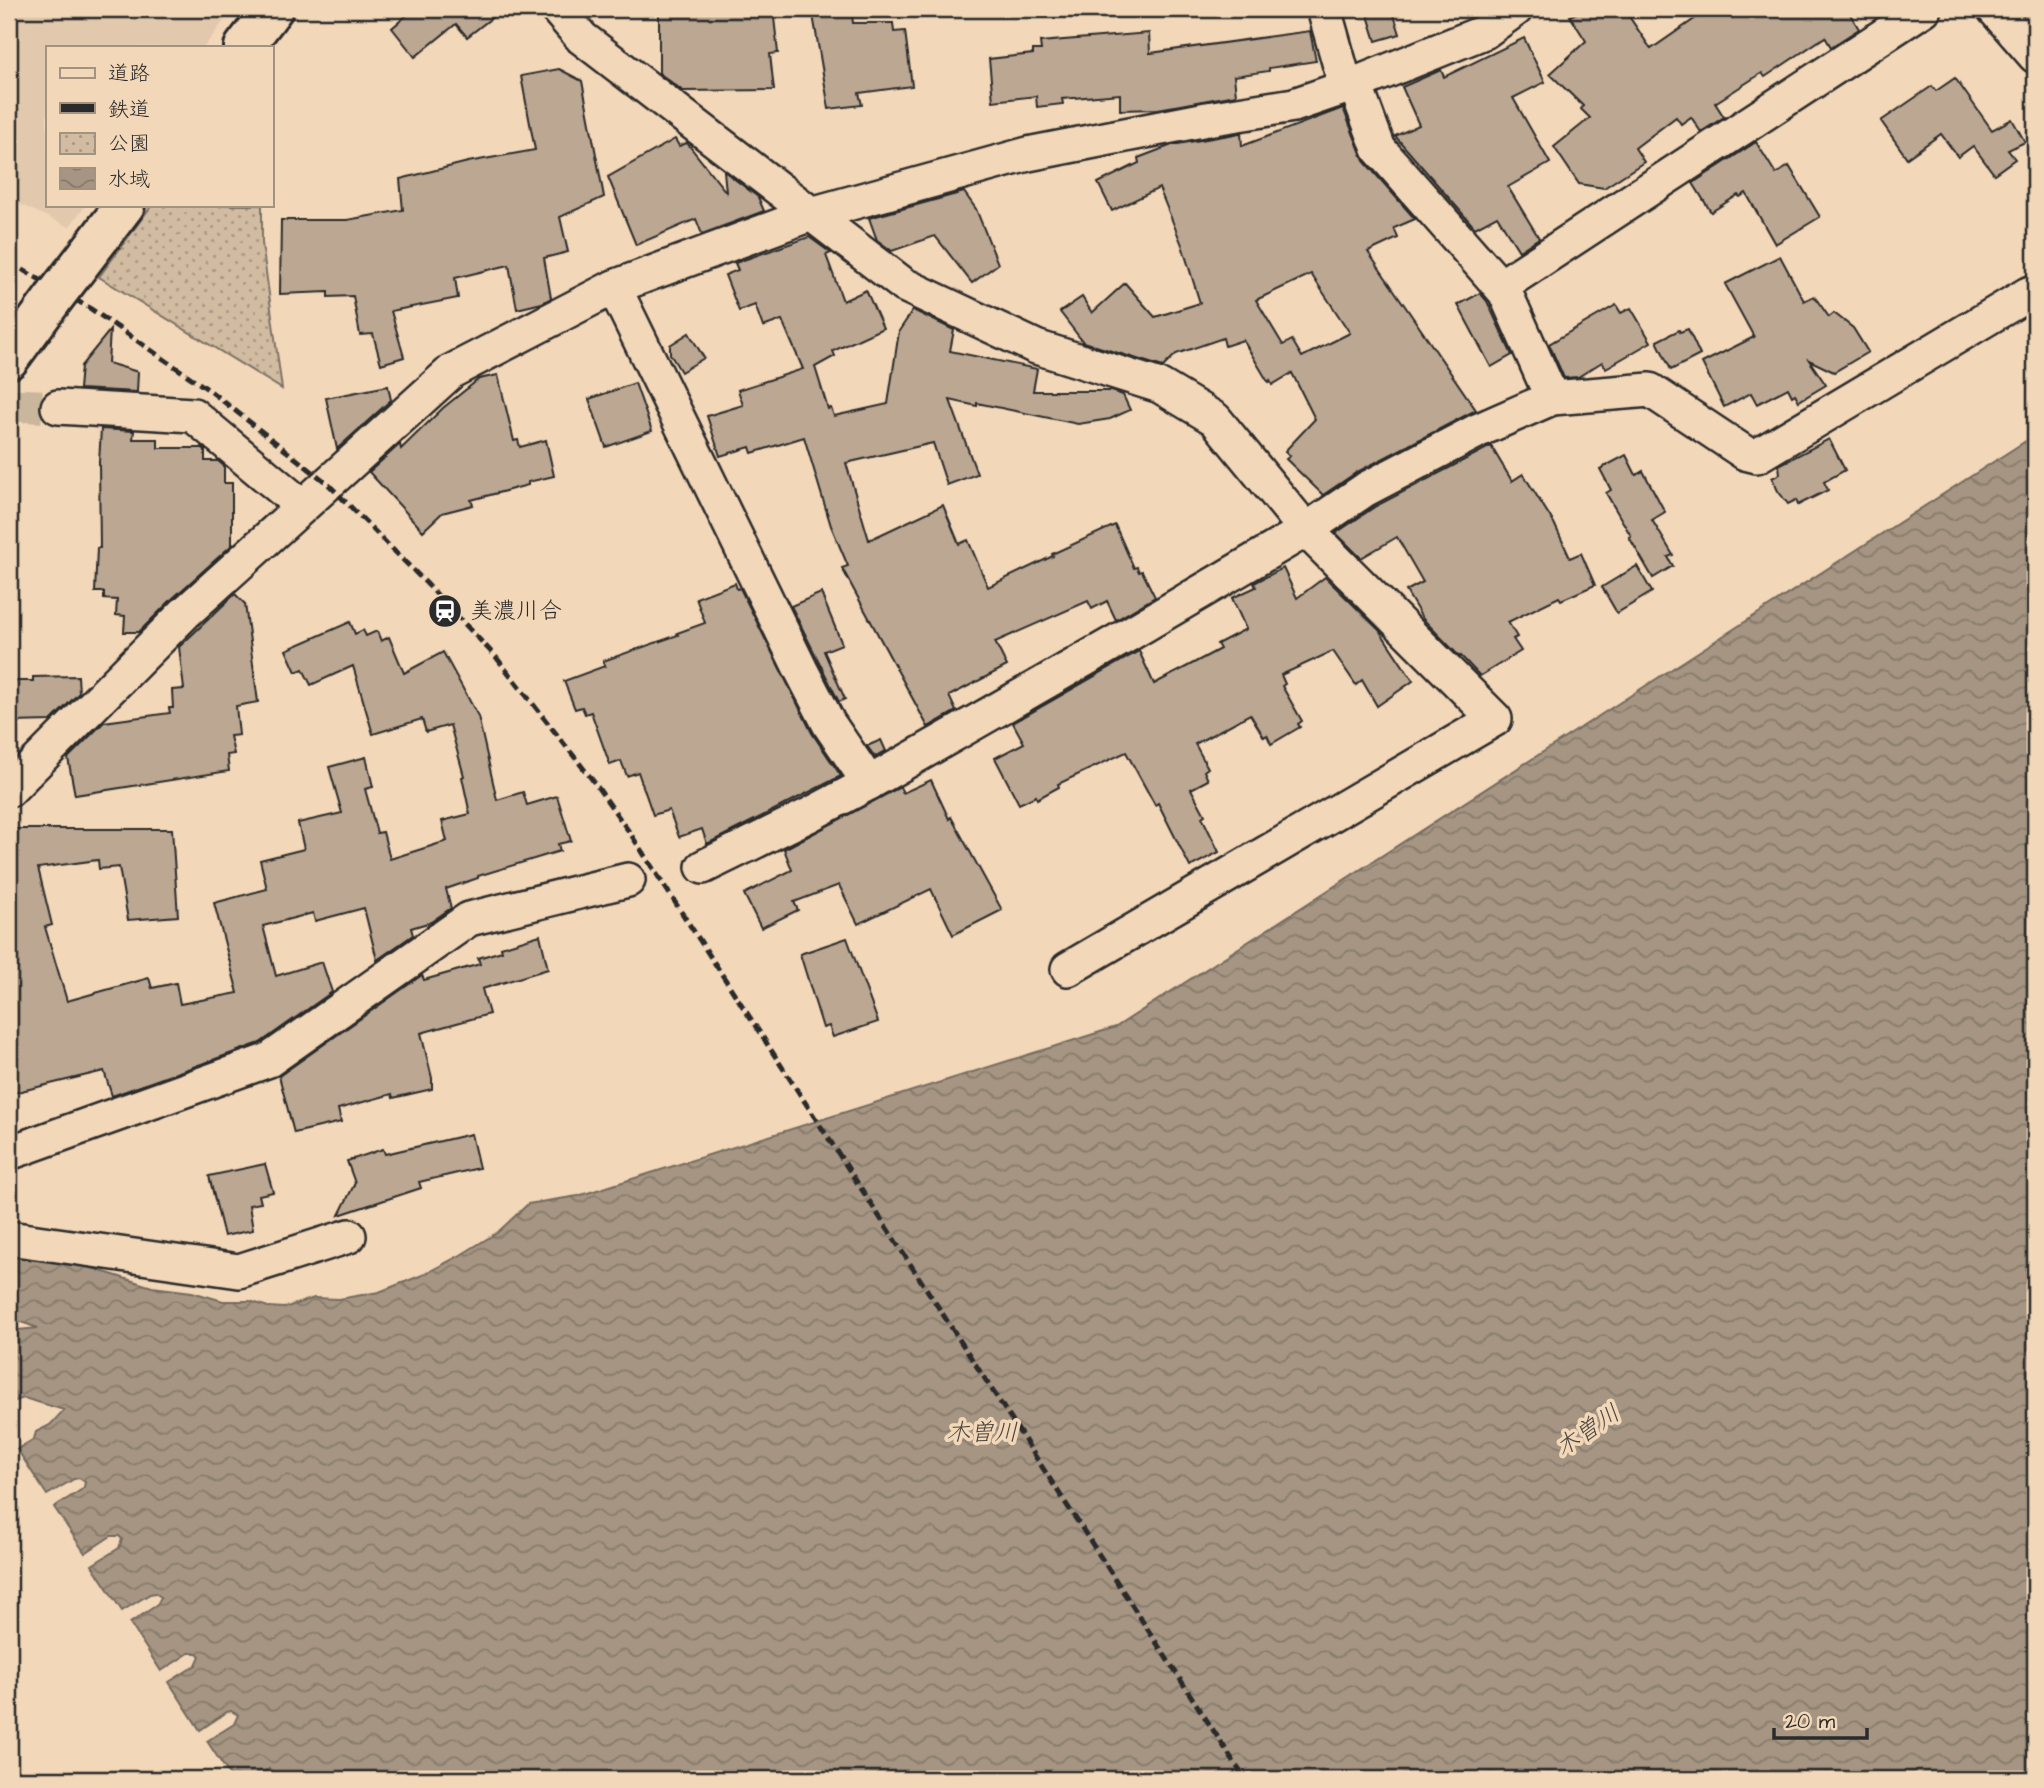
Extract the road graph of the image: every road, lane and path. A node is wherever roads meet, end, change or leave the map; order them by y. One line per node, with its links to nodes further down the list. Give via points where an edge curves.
1 (273, 9): 7 (main road)
2 (557, 9): 11 (street, via 582,38)
3 (1324, 9): 9 (street)
4 (1516, 9): 9 (street, via 1484,32)
5 (1924, 9): 12 (street)
6 (1994, 9): 8 (street)
7 (245, 46)
8 (2035, 55)
9 (1351, 86): 11 (street, via 1294,105 1028,154); 12 (street, via 1379,149)
10 (124, 206): 15 (main road)
11 (811, 214): 13 (street); 19 (street, via 904,285 1036,347 1160,386 1214,419)
12 (1501, 286): 16 (street)
13 (614, 287): 18 (street, via 452,371); 20 (street, via 801,670 829,724)
14 (2035, 292): 16 (street, via 1757,456 1745,453 1650,390)
15 (9, 359)
16 (1552, 398): 19 (street, via 1479,430 1367,489)
17 (58, 407): 18 (street, via 192,415)
18 (302, 506): 21 (street, via 185,613)
19 (1306, 530): 20 (street); 24 (street, via 1495,719)
20 (869, 783): 22 (street)
21 (9, 790)
22 (703, 867)
23 (628, 880): 25 (street, via 469,919 269,1060)
24 (1068, 969)
25 (9, 1153)
26 (349, 1236): 27 (street, via 239,1271)
27 (9, 1238)

